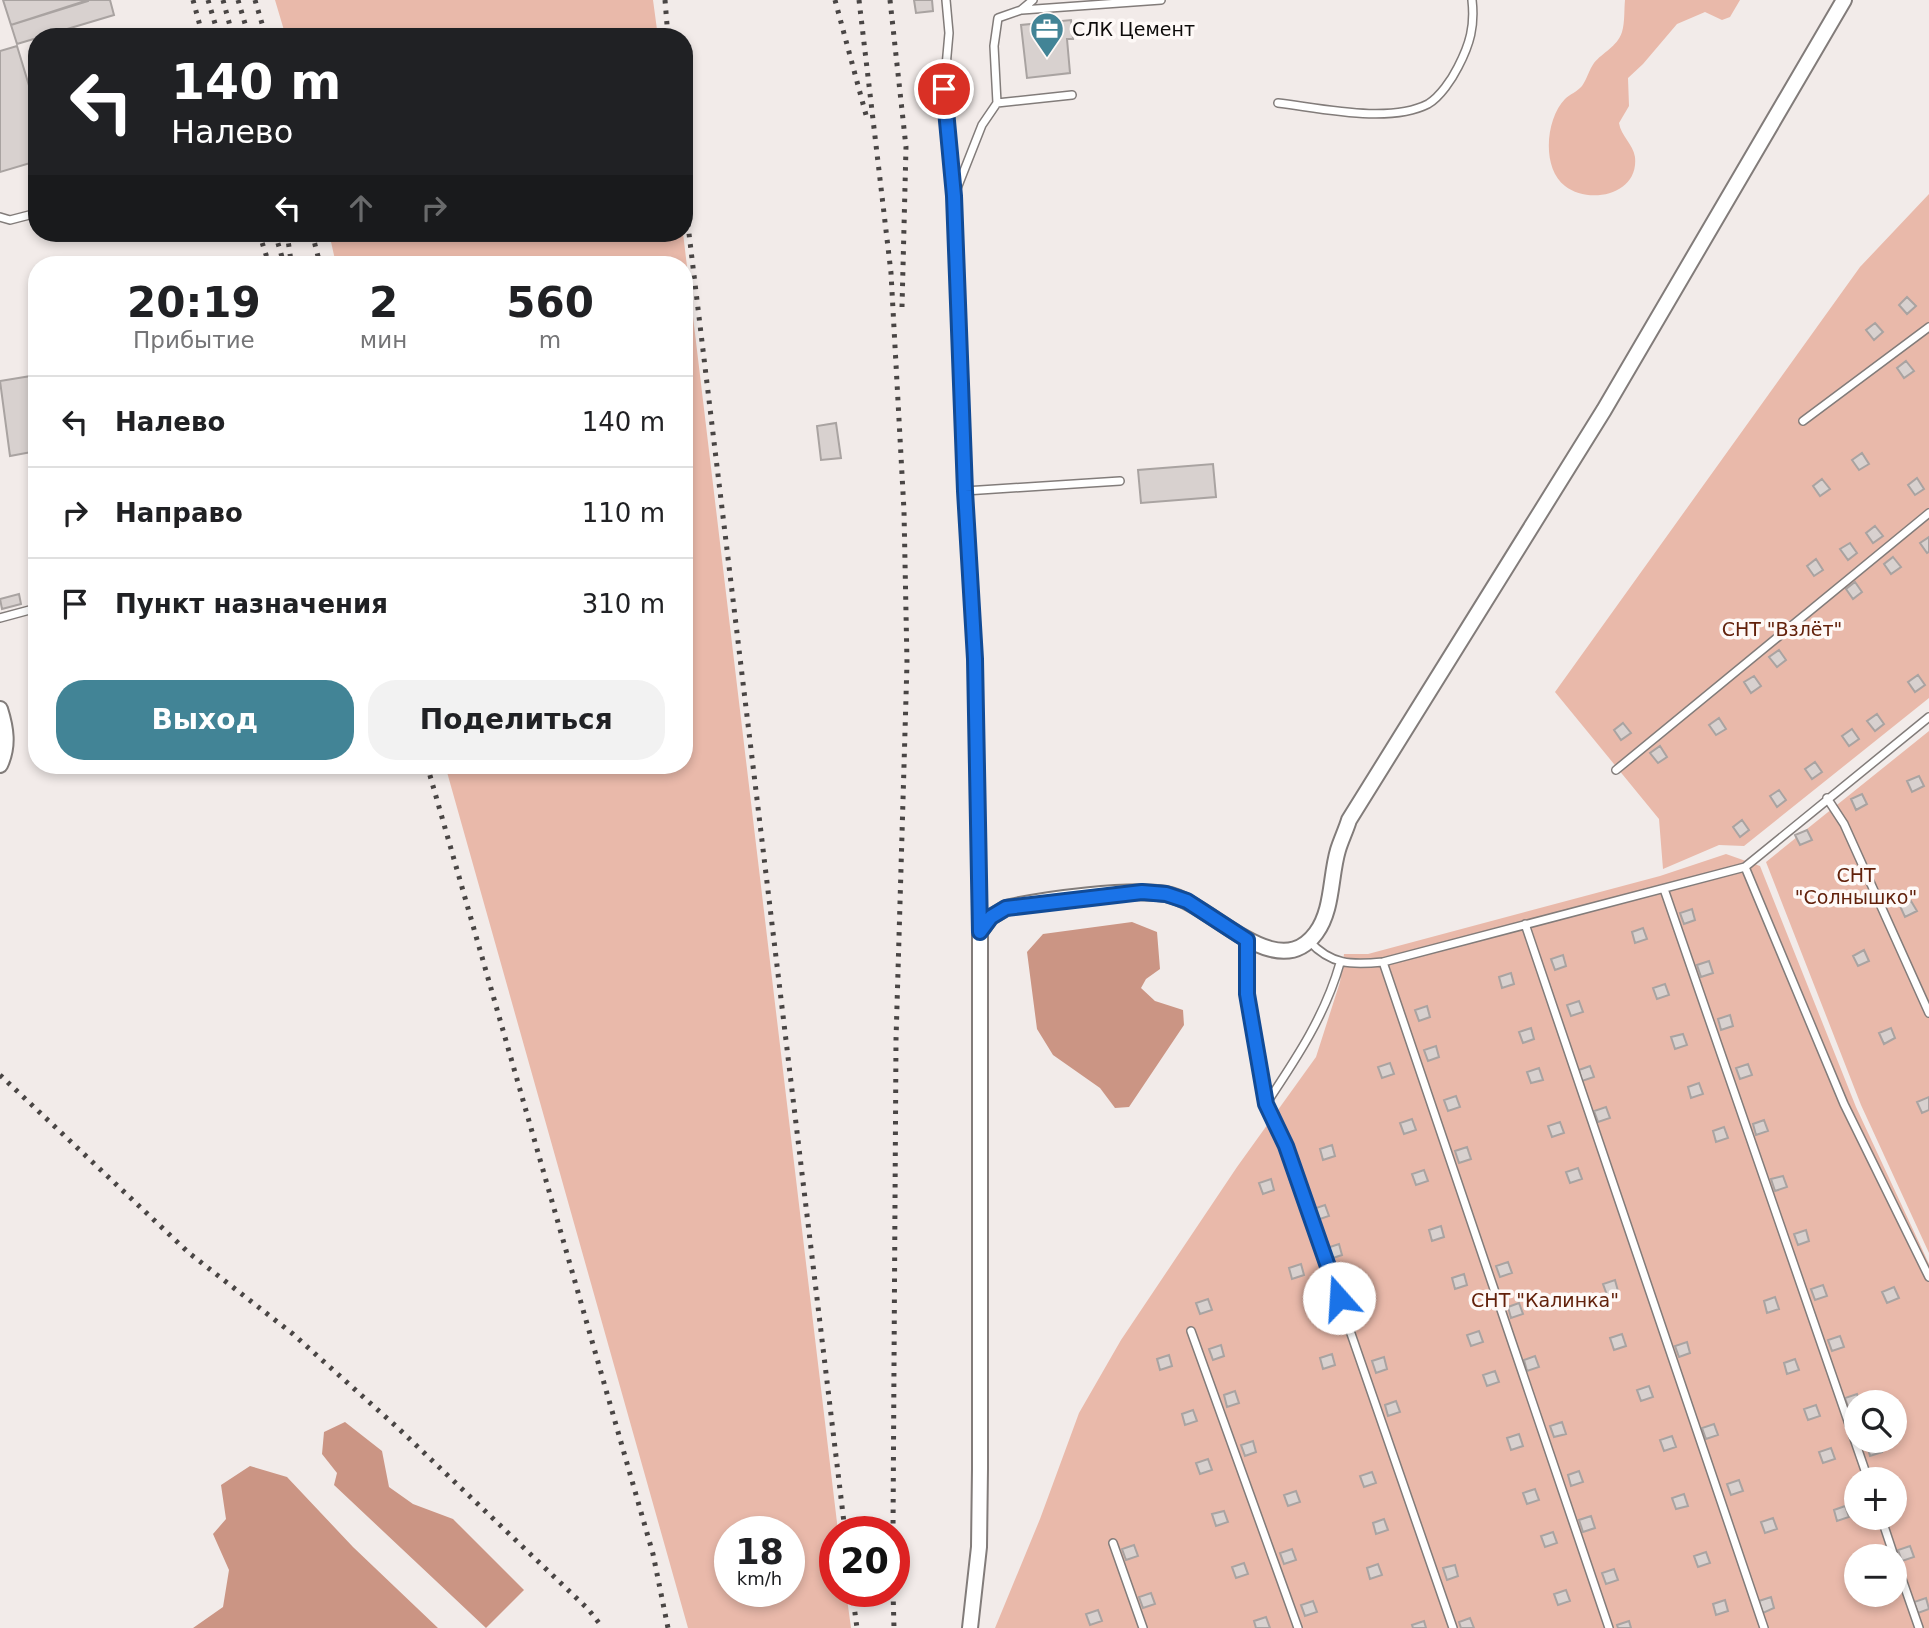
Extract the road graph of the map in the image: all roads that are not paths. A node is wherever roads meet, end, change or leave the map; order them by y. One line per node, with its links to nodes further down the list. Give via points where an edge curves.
1 (946, 0): 10 (lane, via 949,33 944,89)
2 (1033, 0): 6 (lane)
3 (1161, 0): 6 (lane)
4 (1472, 0): 9 (lane, via 1470,44 1452,79 1428,104 1368,113)
5 (1844, 0): 30 (street, via 1604,410 1349,820 1324,917)
6 (1021, 10): 8 (lane, via 998,18)
7 (1072, 96): 8 (lane)
8 (997, 103): 10 (lane, via 982,125)
9 (1278, 103)
10 (954, 196): 16 (lane)
11 (28, 215): 12 (lane)
12 (0, 217)
13 (1929, 327): 14 (lane)
14 (1803, 421)
15 (1120, 481): 16 (lane)
16 (965, 491): 28 (lane, via 975,659)
17 (1929, 513): 23 (lane)
18 (28, 610): 19 (lane)
19 (0, 618)
20 (0, 709): 22 (street, via 6,732)
21 (1928, 720): 24 (lane)
22 (0, 765)
23 (1616, 771)
24 (1827, 798): 25 (lane); 33 (lane, via 1844,824)
25 (1745, 867): 26 (lane); 35 (lane, via 1844,1104)
26 (1664, 889): 27 (lane); 37 (lane)
27 (1525, 924): 31 (lane); 45 (lane)
28 (980, 932): 29 (street, via 991,917 1006,908 1142,892 1187,901); 40 (street, via 981,1469)
29 (1247, 940): 30 (street, via 1267,950 1284,951); 34 (lane, via 1247,994)
30 (1309, 941): 32 (lane, via 1321,954)
31 (1382, 962): 32 (lane); 44 (lane)
32 (1340, 963): 34 (lane, via 1331,995 1306,1044)
33 (1929, 1013)
34 (1266, 1104): 43 (lane, via 1286,1146)
35 (1929, 1278)
36 (1191, 1331): 42 (lane)
37 (1864, 1467)
38 (1113, 1543): 41 (lane)
39 (1907, 1592): 46 (lane)
40 (970, 1628)
41 (1143, 1628)
42 (1297, 1628)
43 (1453, 1628)
44 (1609, 1628)
45 (1764, 1628)
46 (1919, 1628)

